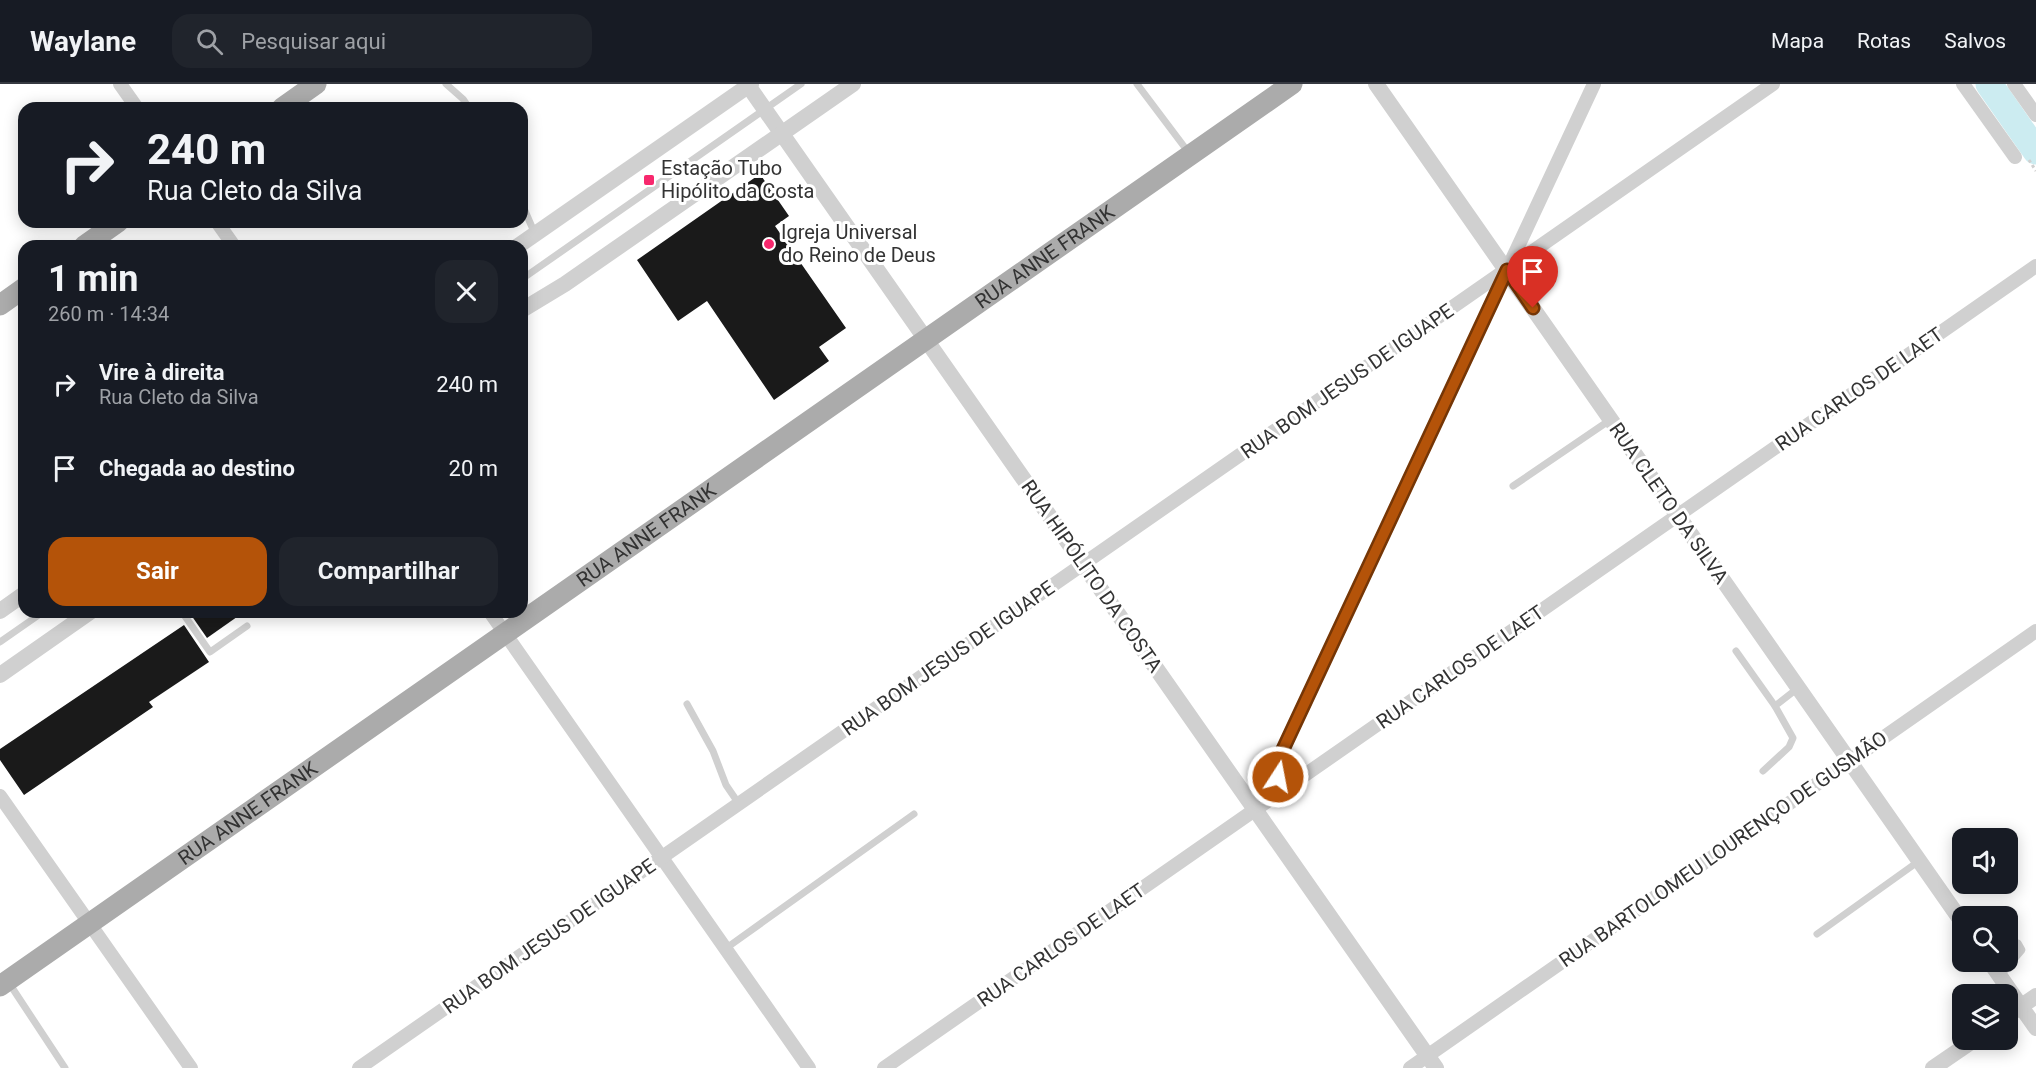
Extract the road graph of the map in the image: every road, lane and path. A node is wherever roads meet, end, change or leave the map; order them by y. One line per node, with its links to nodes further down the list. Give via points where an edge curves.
1 (120, 84): 14 (street)
2 (316, 84): 15 (main road)
3 (446, 84): 16 (lane)
4 (801, 84): 17 (lane)
5 (853, 84): 19 (street)
6 (1137, 84): 20 (lane)
7 (1292, 84): 20 (main road, RUA ANNE FRANK)
8 (1376, 84): 28 (street, RUA CLETO DA SILVA)
9 (1593, 84): 28 (street)
10 (1773, 84): 28 (street, RUA BOM JESUS DE IGUAPE)
11 (1963, 84): 21 (street)
12 (2014, 84): 18 (street)
13 (749, 85): 17 (street, RUA HIPÓLITO DA COSTA); 24 (street)
14 (133, 102)
15 (290, 102)
16 (465, 102)
17 (765, 109): 19 (street, RUA HIPÓLITO DA COSTA); 29 (lane)
18 (2036, 115)
19 (782, 133): 32 (street); 33 (street, RUA HIPÓLITO DA COSTA)
20 (1190, 155): 33 (main road, RUA ANNE FRANK)
21 (2014, 157)
22 (528, 217): 24 (lane)
23 (110, 228): 25 (main road)
24 (536, 234): 26 (street)
25 (92, 240)
26 (527, 240)
27 (2036, 266): 36 (street, RUA CARLOS DE LAET)
28 (1507, 270): 34 (street, RUA CLETO DA SILVA); 37 (street, RUA BOM JESUS DE IGUAPE); 57 (street, via 1278,760 1278,777)
29 (528, 275)
30 (18, 292): 31 (main road)
31 (0, 305)
32 (528, 306)
33 (926, 339): 37 (street, RUA HIPÓLITO DA COSTA); 40 (main road, RUA ANNE FRANK)
34 (1610, 420): 35 (lane); 36 (street, RUA CLETO DA SILVA)
35 (1514, 486)
36 (1677, 516): 52 (street, RUA CLETO DA SILVA); 57 (street, RUA CARLOS DE LAET)
37 (1083, 564): 59 (street, RUA BOM JESUS DE IGUAPE); 60 (street, RUA HIPÓLITO DA COSTA)
38 (18, 598): 39 (street)
39 (0, 611)
40 (528, 617)
41 (34, 618): 49 (lane)
42 (81, 618): 51 (street)
43 (186, 618): 46 (lane, via 210,652)
44 (494, 618): 48 (street)
45 (526, 618): 48 (main road, RUA ANNE FRANK)
46 (247, 626)
47 (2036, 631): 55 (street, RUA BARTOLOMEU LOURENÇO DE GUSMÃO)
48 (505, 633): 62 (street); 65 (main road, RUA ANNE FRANK)
49 (0, 642)
50 (1736, 651): 54 (lane)
51 (0, 675)
52 (1798, 688): 54 (lane); 55 (street, RUA CLETO DA SILVA)
53 (687, 704): 59 (lane, via 713,751 720,775)
54 (1775, 706): 56 (lane, via 1792,738 1790,747)
55 (1849, 761): 63 (street, RUA CLETO DA SILVA); 77 (street, RUA BARTOLOMEU LOURENÇO DE GUSMÃO)
56 (1763, 771)
57 (1286, 789): 60 (street, RUA CARLOS DE LAET)
58 (0, 796): 65 (street)
59 (739, 804): 62 (street, RUA BOM JESUS DE IGUAPE)
60 (1255, 810): 77 (street, RUA HIPÓLITO DA COSTA); 82 (street, RUA CARLOS DE LAET)
61 (914, 814): 67 (lane)
62 (662, 857): 67 (street); 80 (street, RUA BOM JESUS DE IGUAPE)
63 (1919, 861): 64 (street, RUA CLETO DA SILVA); 66 (lane)
64 (1952, 908)
65 (90, 924): 71 (main road, RUA ANNE FRANK); 79 (street)
66 (1817, 934)
67 (726, 948): 81 (street)
68 (1997, 972): 70 (street)
69 (2003, 972): 70 (lane)
70 (2000, 976): 73 (street)
71 (4, 984): 78 (lane)
72 (2036, 996): 73 (street)
73 (2021, 1006): 74 (street); 75 (street)
74 (2018, 1008)
75 (2036, 1028)
76 (1959, 1050): 84 (street)
77 (1432, 1062): 83 (street, RUA BARTOLOMEU LOURENÇO DE GUSMÃO)
78 (65, 1068)
79 (191, 1068)
80 (359, 1068)
81 (809, 1068)
82 (884, 1068)
83 (1410, 1068)
84 (1933, 1068)

